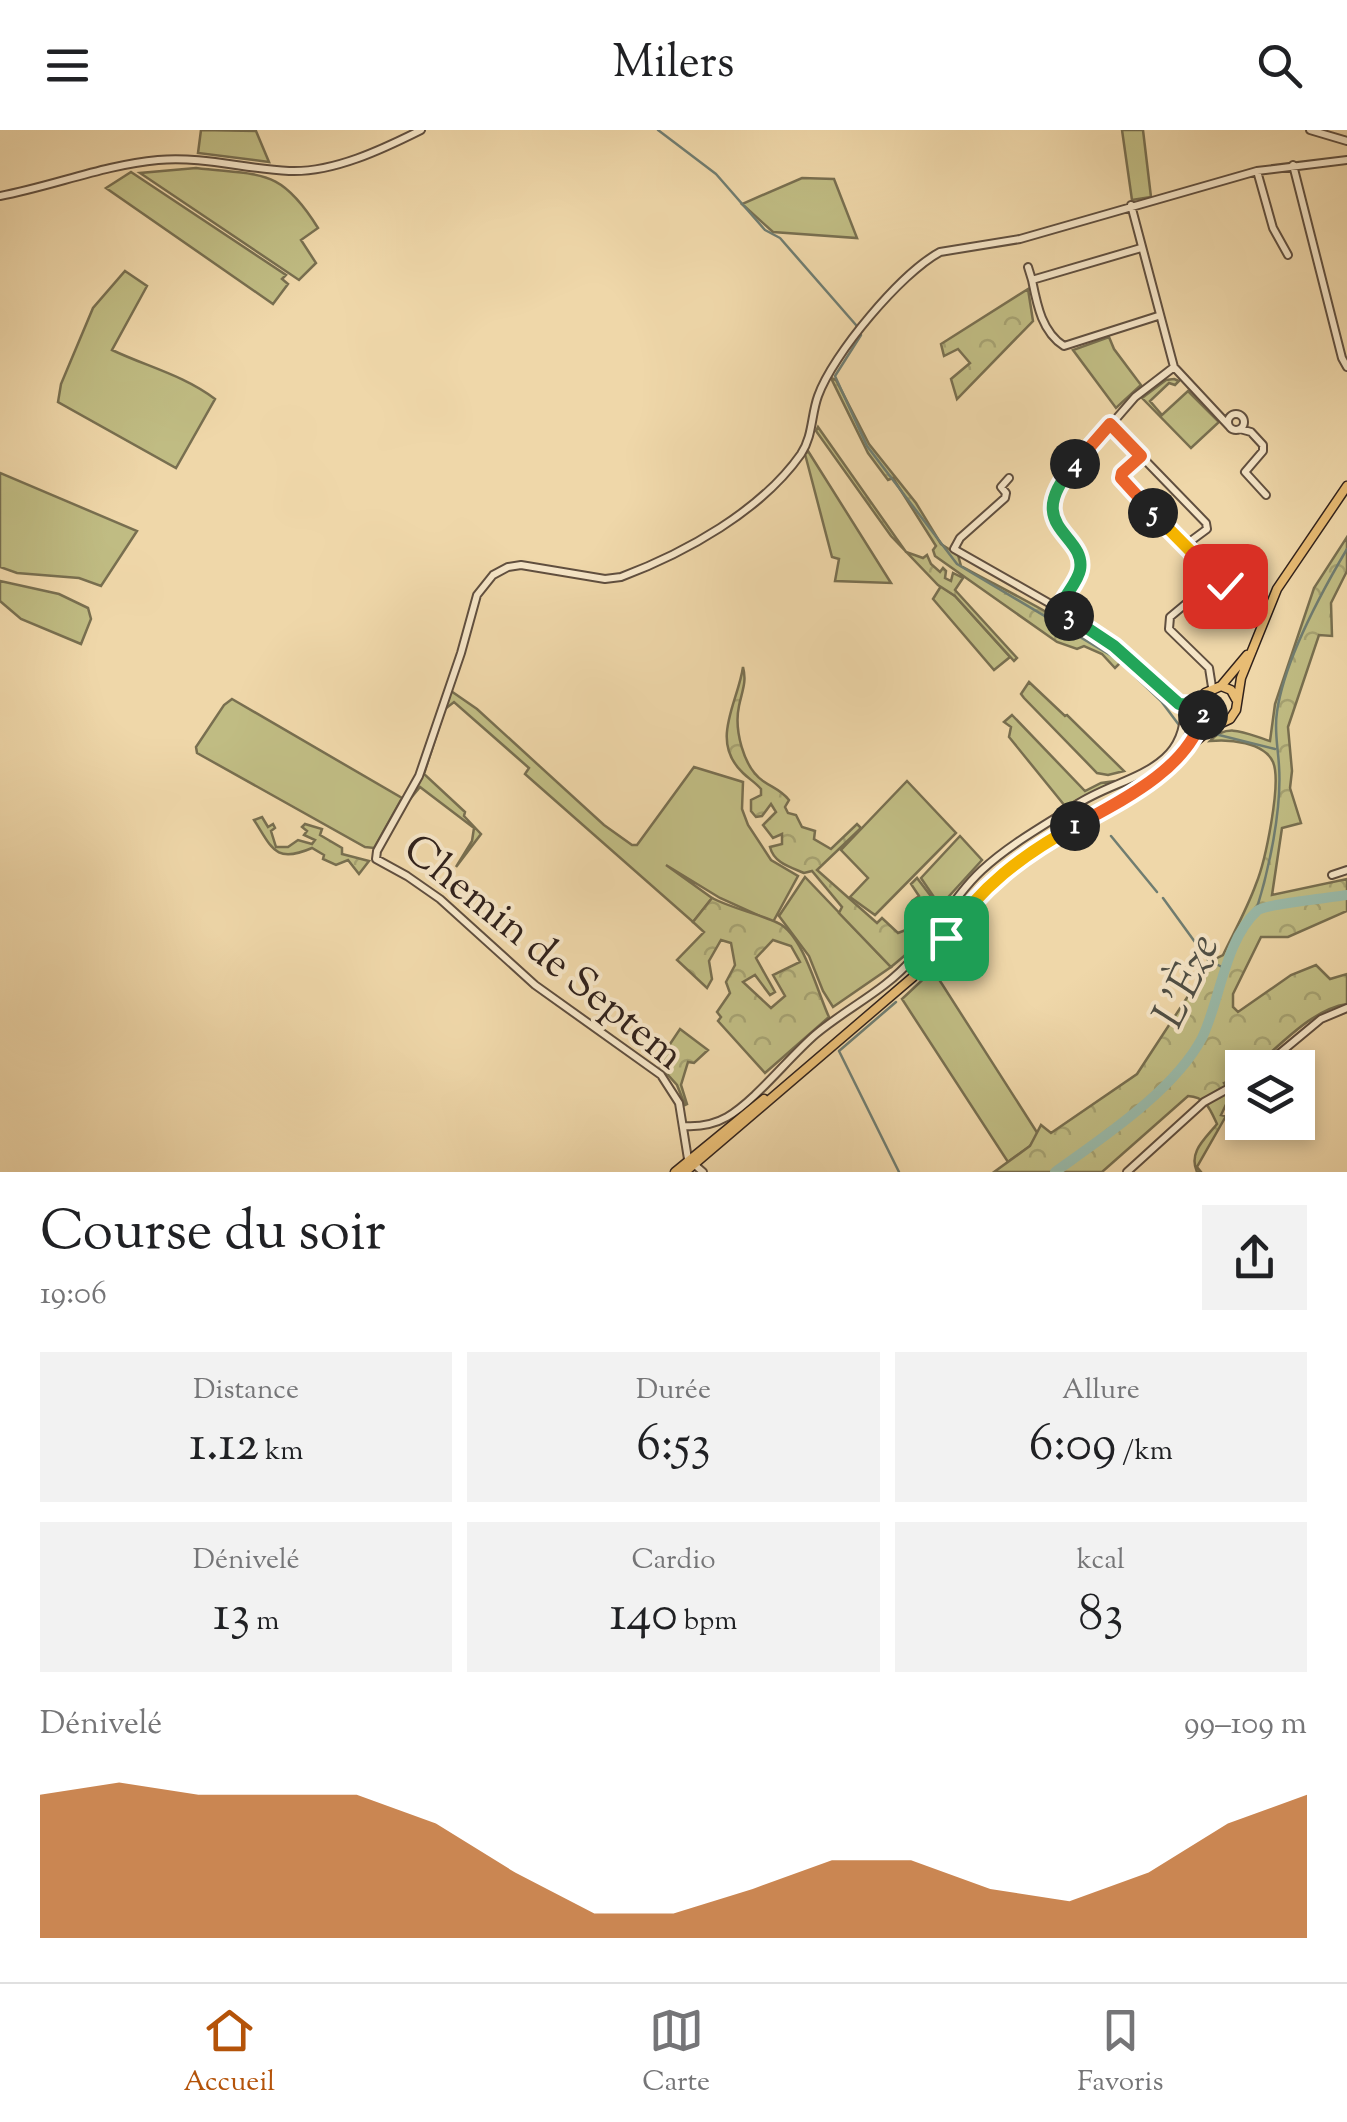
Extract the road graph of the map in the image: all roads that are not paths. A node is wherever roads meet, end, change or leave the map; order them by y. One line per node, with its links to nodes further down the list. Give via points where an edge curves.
1 (421, 130): 7 (street, via 311,170 159,160)
2 (1310, 130): 3 (street)
3 (1347, 141)
4 (1347, 160): 5 (street, Chemin de Septem)
5 (1293, 165): 6 (street, Chemin de Septem); 14 (street)
6 (1257, 171): 8 (street, Chemin de Septem); 10 (street)
7 (0, 196)
8 (1130, 205): 9 (street); 39 (street, Chemin de Septem, via 929,258 868,319 826,378 806,444 789,469 715,532 621,577 521,565 493,575 476,595 419,776 376,859 440,899 535,985 661,1075 676,1094)
9 (1140, 248): 12 (street); 13 (street)
10 (1288, 255)
11 (1028, 267): 12 (street)
12 (1032, 280): 13 (street, via 1041,317 1064,346)
13 (1158, 316): 15 (street)
14 (1347, 367)
15 (1174, 368): 16 (street); 17 (street)
16 (1110, 424): 19 (street); 26 (street, via 1054,493 1056,519 1080,566)
17 (1229, 426): 18 (street); 18 (street, via 1228,418 1238,414 1244,419)
18 (1240, 428): 22 (street, via 1263,445 1245,472)
19 (1141, 456): 23 (street, via 1121,478); 23 (street, via 1206,523)
20 (1010, 478): 26 (street, via 1001,488 1005,498 956,542 956,552)
21 (1347, 486): 27 (main road, via 1281,581)
22 (1266, 495)
23 (1184, 546): 24 (street)
24 (1225, 586)
25 (1188, 602): 28 (street, via 1170,617 1169,629 1209,668)
26 (1064, 612): 30 (street)
27 (1255, 643): 28 (main road); 29 (main road)
28 (1217, 687): 29 (main road); 31 (main road, via 1205,692)
29 (1236, 699): 32 (main road, via 1234,715)
30 (1184, 706): 31 (street); 39 (street, via 1181,738 1152,768 1090,796 989,864 901,971 817,1033 731,1114 702,1127)
31 (1202, 710): 32 (main road); 33 (main road, via 1198,732)
32 (1220, 723): 33 (main road)
33 (1182, 752): 40 (main road, via 1130,795 1010,866 913,977)
34 (1347, 870): 35 (street)
35 (1332, 874)
36 (1347, 1008): 37 (street)
37 (1284, 1050)
38 (1225, 1090): 44 (street)
39 (684, 1126): 40 (street, Chemin de Septem)
40 (694, 1162): 41 (main road); 42 (main road); 43 (street)
41 (675, 1172)
42 (685, 1172)
43 (704, 1172)
44 (1127, 1172)

